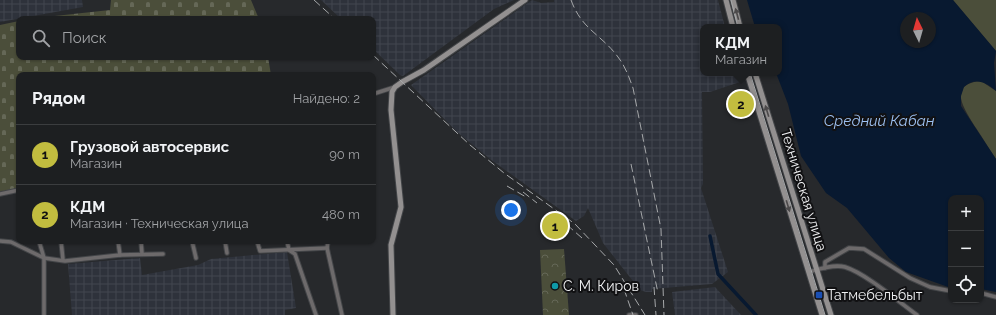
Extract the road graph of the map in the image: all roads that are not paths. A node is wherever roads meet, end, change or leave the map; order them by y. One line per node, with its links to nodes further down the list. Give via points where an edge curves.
1 (525, 0): 8 (main road, via 424,70)
2 (726, 0): 4 (main road)
3 (733, 0): 5 (main road, one-way to 3)
4 (731, 24)
5 (739, 24)
6 (748, 76): 33 (main road, Техническая улица, one-way to 33)
7 (756, 76): 32 (main road, Техническая улица, one-way to 7)
8 (394, 87): 9 (street); 40 (main road, via 391,110 401,207 391,245)
9 (376, 93)
10 (16, 191): 11 (street)
11 (0, 194)
12 (0, 241): 28 (street, via 11,242)
13 (40, 244): 28 (street)
14 (61, 244): 30 (street)
15 (118, 244): 27 (street)
16 (141, 244): 25 (street)
17 (193, 244): 29 (street)
18 (226, 244): 24 (street)
19 (258, 244): 23 (street, via 260,251)
20 (288, 244): 23 (street)
21 (328, 244): 22 (street)
22 (327, 248): 23 (street); 39 (street)
23 (289, 250): 38 (street, via 295,254)
24 (227, 253)
25 (142, 254): 26 (street); 27 (street)
26 (164, 254)
27 (120, 256): 30 (street)
28 (44, 258): 30 (street); 37 (street)
29 (196, 258)
30 (63, 260)
31 (825, 268): 32 (street); 34 (street, via 825,262 850,248 864,249 910,278 930,287); 45 (street, via 845,267)
32 (817, 270): 33 (street); 44 (main road, Техническая улица)
33 (809, 272): 43 (main road, Техническая улица)
34 (948, 290)
35 (984, 294): 36 (street)
36 (996, 297)
37 (44, 315)
38 (316, 315)
39 (342, 315)
40 (393, 315)
41 (629, 315): 42 (street)
42 (636, 315)
43 (822, 315)
44 (831, 315)
45 (917, 315)

